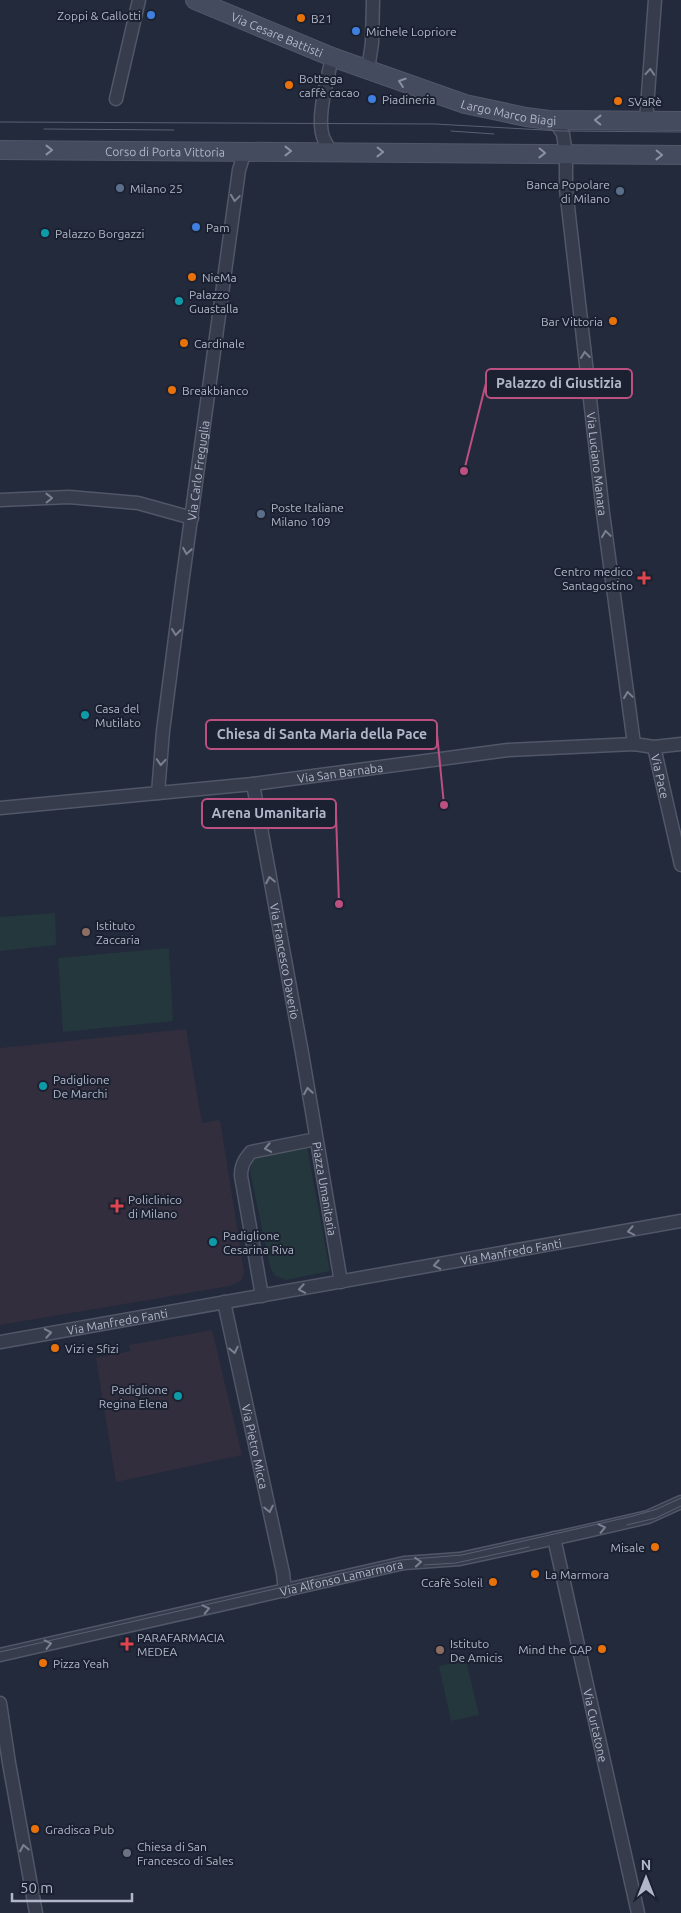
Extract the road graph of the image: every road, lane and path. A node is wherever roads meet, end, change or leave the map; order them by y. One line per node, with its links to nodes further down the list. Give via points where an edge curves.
1 (139, 0): 7 (street)
2 (195, 0): 5 (street, Via Cesare Battisti)
3 (373, 0): 6 (street)
4 (655, 0): 9 (street, one-way to 4)
5 (332, 58): 6 (street, Largo Marco Biagi); 13 (street, via 322,106 322,136)
6 (368, 70): 8 (street, Largo Marco Biagi, one-way to 6, via 465,104)
7 (116, 99)
8 (549, 120): 9 (street, one-way to 8); 14 (street, Largo Marco Biagi, via 562,131)
9 (646, 121): 10 (street)
10 (681, 121)
11 (0, 150): 12 (street, Corso di Porta Vittoria, one-way to 12)
12 (245, 151): 13 (street, Corso di Porta Vittoria, one-way to 13); 17 (street, Via Carlo Freguglia, one-way to 17, via 239,170)
13 (331, 151): 14 (street, one-way to 14)
14 (566, 154): 15 (street, one-way to 15); 18 (street, Via Luciano Manara, one-way to 14, via 603,513 566,188)
15 (681, 155)
16 (0, 500): 17 (street, one-way to 17, via 69,497 138,503)
17 (192, 518): 22 (street, Via Carlo Freguglia, one-way to 22, via 163,731)
18 (634, 744): 20 (street, Via San Barnaba); 21 (street, Via San Barnaba, via 508,750)
19 (681, 744): 20 (street, Via San Barnaba)
20 (654, 747): 24 (street, Via Pace)
21 (253, 784): 22 (street, Via San Barnaba); 25 (street, Via Francesco Daverio, one-way to 21)
22 (158, 792): 23 (street, Via San Barnaba)
23 (0, 808)
24 (681, 865)
25 (316, 1139): 27 (street, Piazza Umanitaria); 28 (street, Piazza Umanitaria, one-way to 28, via 251,1152 241,1167)
26 (680, 1222): 27 (street, Via Manfredo Fanti, one-way to 27)
27 (341, 1282): 28 (street, one-way to 28)
28 (262, 1296): 29 (street, Via Manfredo Fanti)
29 (224, 1302): 30 (street, Via Manfredo Fanti, one-way to 29); 33 (street, Via Pietro Micca, one-way to 33, via 284,1573)
30 (0, 1342)
31 (681, 1502): 32 (street, Via Alfonso Lamarmora, one-way to 31, via 648,1517)
32 (554, 1538): 33 (street, Via Alfonso Lamarmora, one-way to 32, via 404,1563 460,1559); 37 (street, Via Curtatone)
33 (285, 1591): 34 (street, Via Alfonso Lamarmora, one-way to 33)
34 (0, 1655)
35 (0, 1703): 36 (street, one-way to 35)
36 (36, 1913)
37 (638, 1913)

